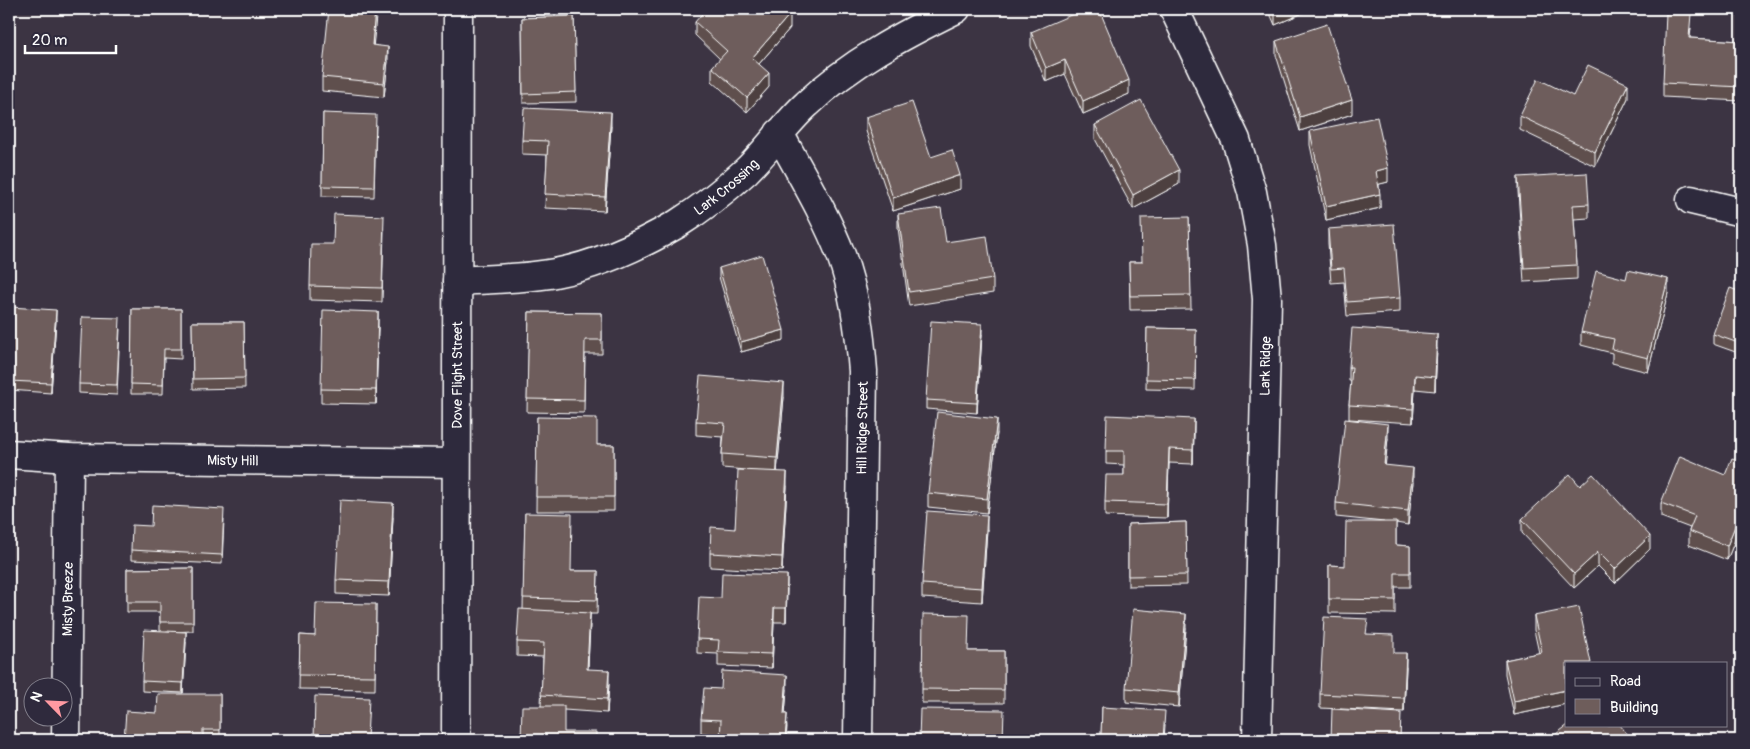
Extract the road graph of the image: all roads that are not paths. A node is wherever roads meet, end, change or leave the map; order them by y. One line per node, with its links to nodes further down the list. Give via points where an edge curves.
1 (458, 9): 7 (street, Dove Flight Street)
2 (956, 9): 4 (street, Lark Crossing, via 904,34 854,66 807,103)
3 (1174, 9): 14 (street, Lark Ridge, via 1236,140 1252,192 1262,245 1267,299)
4 (779, 133): 7 (street, Lark Crossing, via 746,170 713,198 638,244 556,273); 13 (street, Hill Ridge Street, via 841,255 860,332 863,371)
5 (1691, 200): 6 (street)
6 (1741, 212)
7 (457, 281): 10 (street, Dove Flight Street)
8 (9, 454): 9 (street, Misty Hill)
9 (69, 458): 10 (street, Misty Hill); 11 (street, Misty Breeze)
10 (456, 464): 12 (street, Dove Flight Street)
11 (66, 740)
12 (456, 740)
13 (858, 740)
14 (1258, 740)

